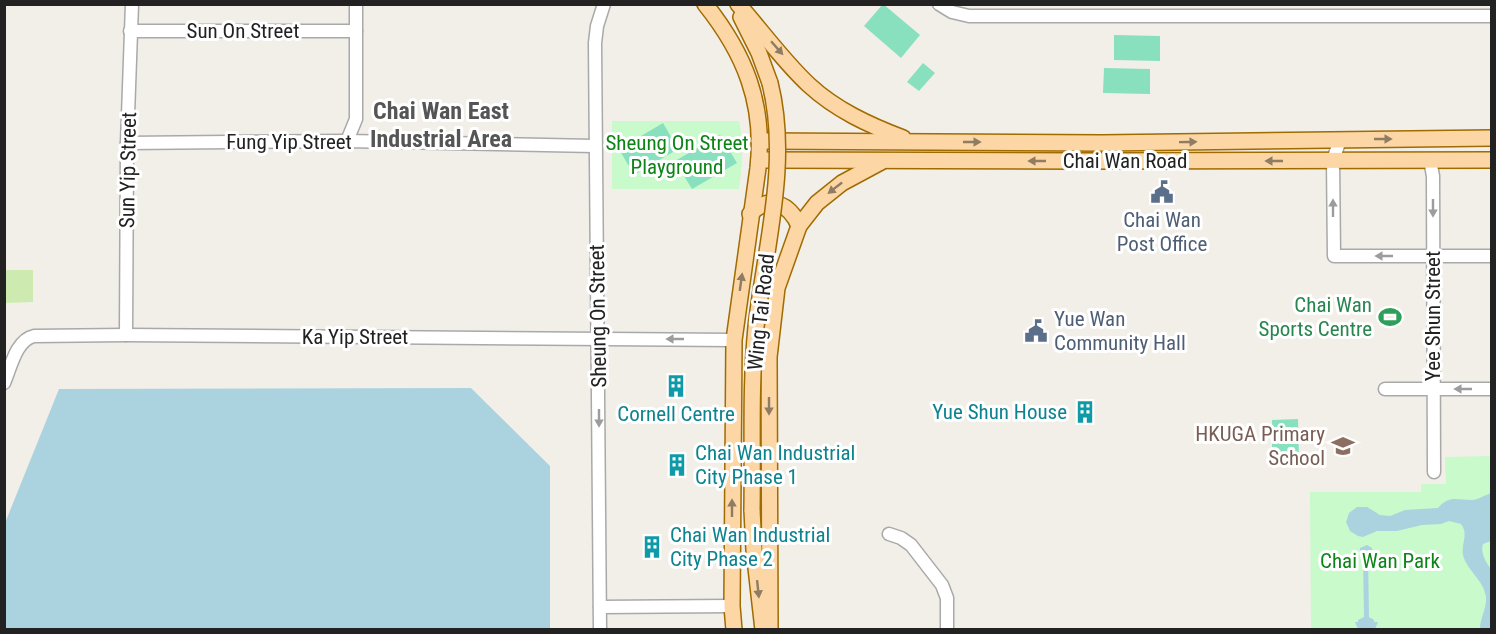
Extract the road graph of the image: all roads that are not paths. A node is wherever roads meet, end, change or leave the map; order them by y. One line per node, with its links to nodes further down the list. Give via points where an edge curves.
1 (132, 4): 8 (street, Sun Yip Street)
2 (356, 4): 9 (street)
3 (604, 4): 19 (street, Sheung On Street, via 595,43)
4 (705, 4): 16 (main road, Wing Tai Road, via 749,78)
5 (736, 4): 17 (main road, Chai Wan Road, one-way to 17, via 817,92 871,126); 42 (main road, Wing Tai Road, one-way to 42, bridge, via 770,83 776,108 778,151 755,343 752,510)
6 (939, 4): 7 (street, via 969,16)
7 (1491, 15)
8 (130, 31): 9 (street, Sun On Street); 18 (street, Sun Yip Street)
9 (356, 31): 10 (street)
10 (356, 119): 14 (street); 15 (street)
11 (1491, 138): 12 (main road, Chai Wan Road)
12 (1430, 139): 13 (main road, Chai Wan Road, one-way to 12); 23 (main road)
13 (1340, 140): 17 (main road, Chai Wan Road, one-way to 13); 22 (street)
14 (347, 141): 15 (street, Fung Yip Street); 18 (street, Fung Yip Street)
15 (367, 141): 19 (street, Fung Yip Street)
16 (759, 141): 17 (main road, Chai Wan Road); 21 (main road, Wing Tai Road)
17 (914, 142)
18 (127, 143): 29 (street, Sun Yip Street)
19 (594, 146): 30 (street, Sheung On Street)
20 (886, 159): 21 (main road, Chai Wan Road); 22 (main road, Chai Wan Road, one-way to 20); 26 (main road, one-way to 26, via 842,183)
21 (759, 160): 25 (main road, Wing Tai Road)
22 (1333, 160): 23 (main road, Chai Wan Road); 27 (street, one-way to 22, via 1334,256)
23 (1430, 160): 24 (main road, Chai Wan Road); 27 (street, Yee Shun Street, one-way to 27)
24 (1491, 160)
25 (750, 214): 26 (main road, via 764,203 776,204 795,216); 31 (main road, Wing Tai Road, one-way to 25)
26 (799, 226): 43 (main road, one-way to 43, via 777,288 769,357)
27 (1433, 256): 28 (street); 34 (street, Yee Shun Street)
28 (1491, 256)
29 (126, 335): 30 (street, Ka Yip Street); 32 (street, Ka Yip Street, via 29,337 16,353)
30 (599, 339): 31 (street, Ka Yip Street, one-way to 30); 39 (street, Sheung On Street, one-way to 39)
31 (734, 340): 38 (main road, Wing Tai Road, one-way to 31)
32 (4, 383)
33 (1384, 389): 34 (street)
34 (1434, 389): 35 (street, one-way to 34); 36 (street, Yee Shun Street)
35 (1491, 389)
36 (1434, 472)
37 (889, 534): 44 (street, via 911,545 942,585 947,598)
38 (732, 606): 39 (street); 41 (main road, Wing Tai Road)
39 (600, 607): 40 (street, Sheung On Street)
40 (600, 630)
41 (734, 630)
42 (763, 630)
43 (770, 630)
44 (947, 630)

